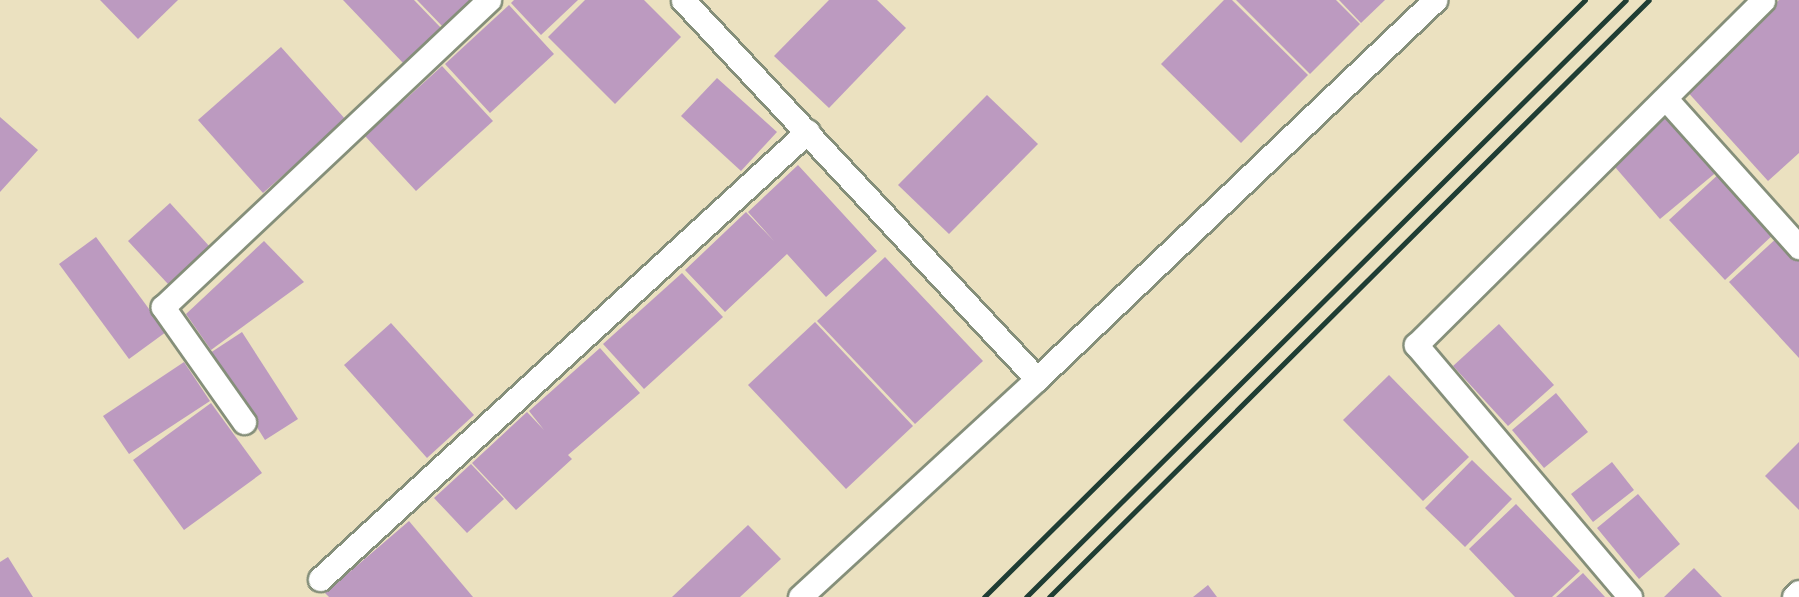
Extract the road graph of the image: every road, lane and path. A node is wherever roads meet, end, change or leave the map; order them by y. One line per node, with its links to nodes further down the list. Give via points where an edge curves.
1 (489, 0): 9 (street, via 163,307)
2 (683, 0): 6 (street)
3 (1435, 0): 8 (street)
4 (1763, 0): 5 (street)
5 (1666, 99): 7 (street); 13 (street, via 1416,345)
6 (808, 131): 8 (street); 10 (street)
7 (1799, 247)
8 (1037, 379): 12 (street)
9 (244, 422)
10 (320, 579)
11 (1799, 592): 14 (street)
12 (800, 597)
13 (1630, 597)
14 (1794, 597)

